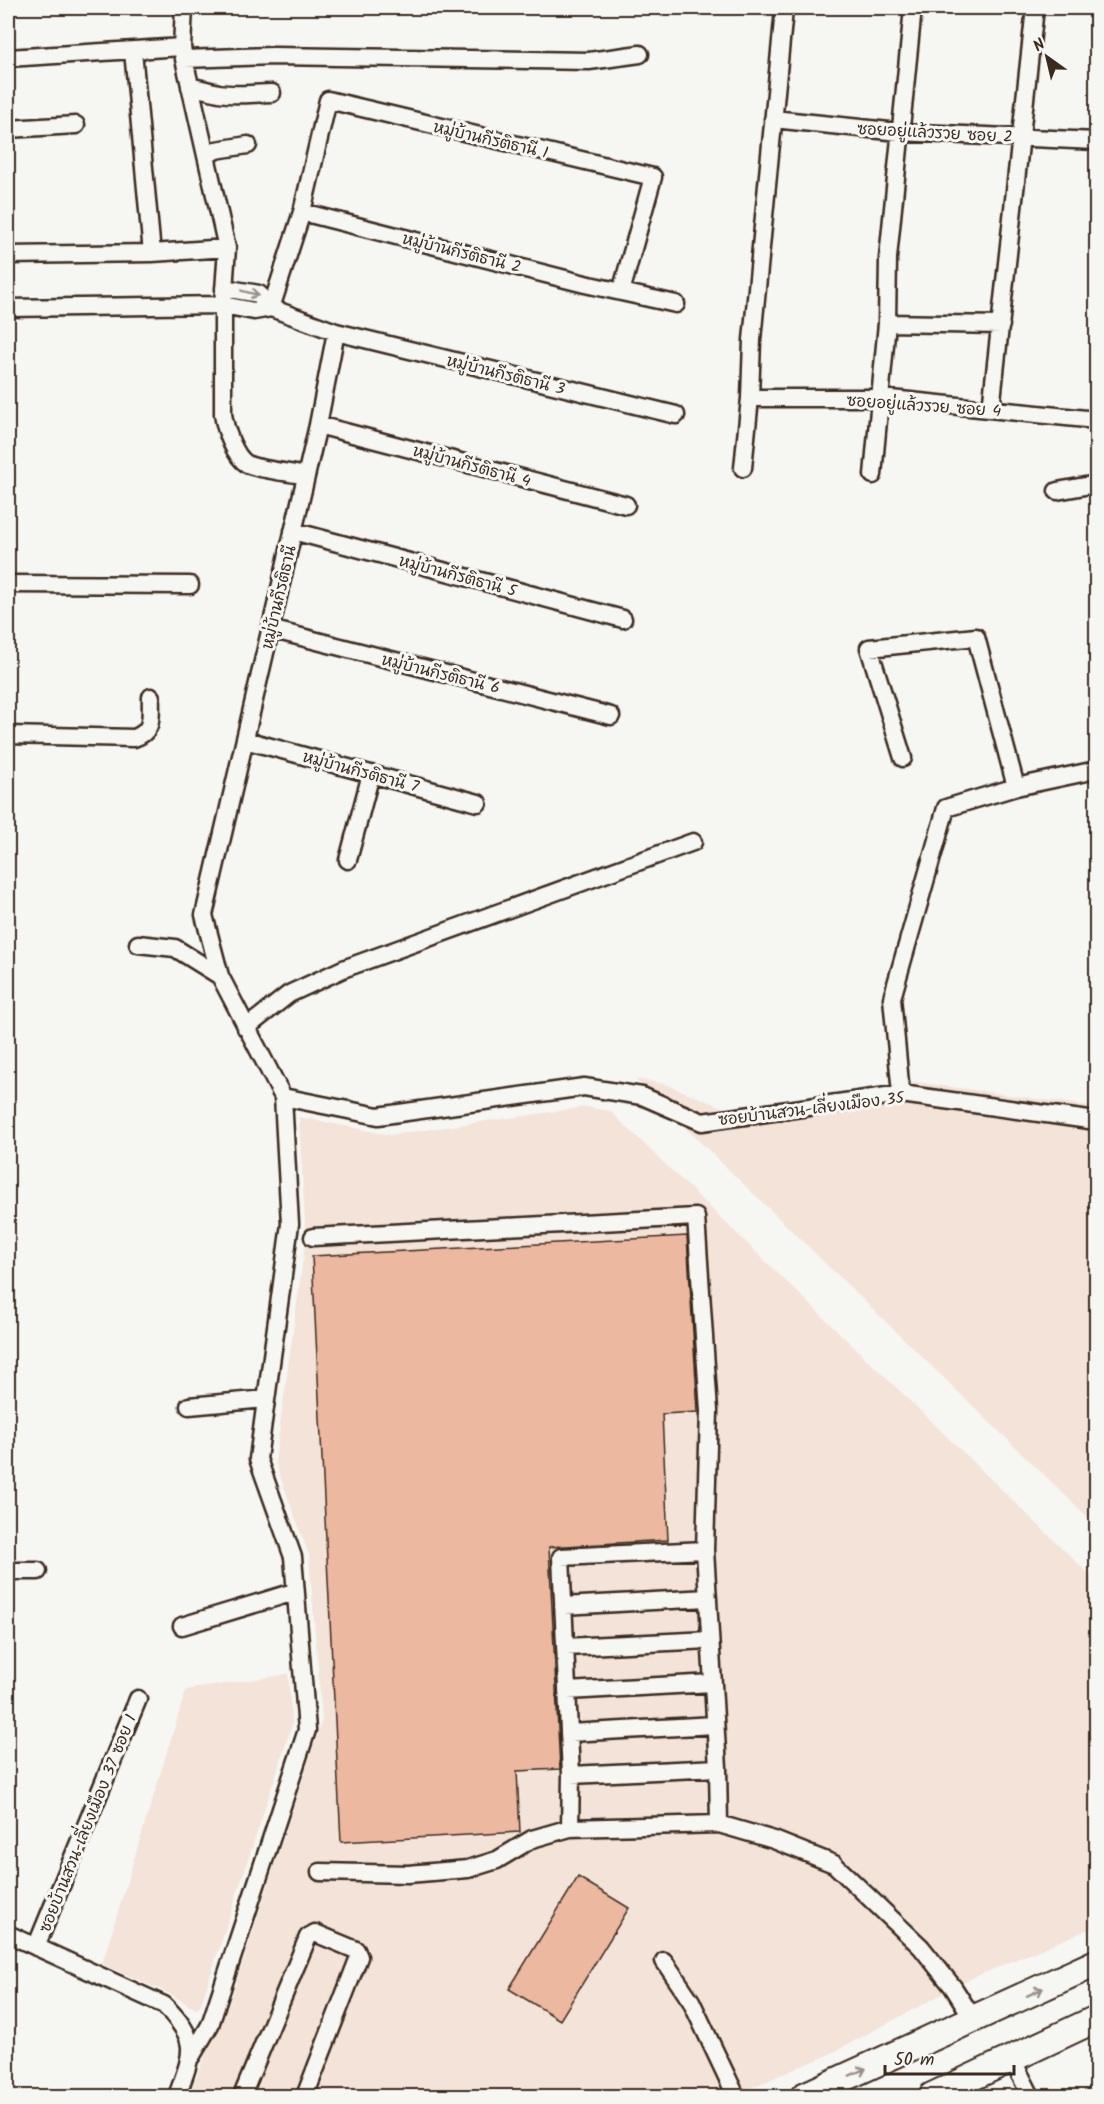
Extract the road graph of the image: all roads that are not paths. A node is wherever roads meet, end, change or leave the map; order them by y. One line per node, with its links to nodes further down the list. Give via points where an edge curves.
1 (184, 8): 6 (street)
2 (913, 8): 14 (street)
3 (1035, 8): 15 (street)
4 (784, 10): 11 (street)
5 (133, 51): 6 (street); 8 (street); 21 (street)
6 (183, 53): 7 (street, via 589,61); 9 (street)
7 (640, 54)
8 (8, 58)
9 (190, 87): 10 (street, via 237,94); 18 (street)
10 (272, 93)
11 (773, 119): 14 (street, ซอยอยู่แล้วรวย ซอย 2); 32 (street)
12 (76, 125): 13 (street)
13 (8, 129)
14 (899, 132): 15 (street, ซอยอยู่แล้วรวย ซอย 2); 29 (street, via 888,258)
15 (1022, 137): 16 (street, ซอยอยู่แล้วรวย ซอย 2); 30 (street)
16 (1096, 141)
17 (248, 145): 18 (street, via 216,150)
18 (206, 156): 20 (street)
19 (302, 212): 24 (street, หมู่บ้านกีรติธานี 2); 24 (street, หมู่บ้านกีรติธานี 1, via 328,100 653,177); 28 (street)
20 (227, 248): 21 (street); 23 (street)
21 (152, 253): 22 (street)
22 (8, 255)
23 (224, 288): 26 (street); 28 (street, one-way to 28, via 259,294)
24 (621, 292): 25 (street, หมู่บ้านกีรติธานี 2)
25 (676, 304)
26 (222, 305): 27 (street); 28 (street, via 254,311); 40 (street, via 225,429 248,465)
27 (8, 308)
28 (271, 308): 31 (street)
29 (887, 323): 30 (street); 33 (street)
30 (1001, 325): 34 (street)
31 (336, 332): 35 (street, หมู่บ้านกีรติธานี 3); 37 (street, หมู่บ้านกีรติธานี)
32 (750, 398): 33 (street, ซอยอยู่แล้วรวย ซอย 4); 38 (street)
33 (881, 398): 34 (street, ซอยอยู่แล้วรวย ซอย 4); 39 (street)
34 (991, 409): 36 (street, ซอยอยู่แล้วรวย ซอย 4)
35 (676, 415)
36 (1096, 420)
37 (318, 425): 40 (street, หมู่บ้านกีรติธานี); 43 (street, หมู่บ้านกีรติธานี 4)
38 (743, 468)
39 (873, 475)
40 (306, 476): 44 (street, หมู่บ้านกีรติธานี)
41 (1096, 484): 42 (street)
42 (1057, 491)
43 (626, 505)
44 (293, 531): 47 (street, หมู่บ้านกีรติธานี 5); 48 (street, หมู่บ้านกีรติธานี)
45 (8, 584): 46 (street)
46 (190, 585)
47 (623, 619)
48 (270, 629): 50 (street, หมู่บ้านกีรติธานี 6); 52 (street, หมู่บ้านกีรติธานี)
49 (151, 697): 51 (street, via 149,728 144,735 134,738)
50 (611, 716)
51 (8, 735)
52 (245, 740): 55 (street, หมู่บ้านกีรติธานี 7); 61 (street, หมู่บ้านกีรติธานี, via 204,915)
53 (903, 758): 56 (street, via 869,648 976,637)
54 (1096, 770): 56 (street)
55 (371, 774): 57 (street, หมู่บ้านกีรติธานี 7); 59 (street)
56 (1016, 787): 63 (street, via 946,808 892,998)
57 (478, 803)
58 (693, 842): 62 (street, via 343,969 289,994)
59 (348, 860)
60 (138, 944): 61 (street, via 175,948)
61 (220, 976): 62 (street, หมู่บ้านกีรติธานี)
62 (246, 1028): 64 (street, หมู่บ้านกีรติธานี)
63 (902, 1094): 64 (street, ซอยบ้านสวน-เลี่ยงเมือง 35, via 702,1122 642,1096 584,1087 378,1116); 65 (street, ซอยบ้านสวน-เลี่ยงเมือง 35)
64 (283, 1097): 67 (street, via 290,1224)
65 (1096, 1121)
66 (313, 1237): 69 (street, via 696,1217 709,1411)
67 (266, 1399): 68 (street); 72 (street, via 258,1459 293,1557)
68 (189, 1406)
69 (705, 1550): 73 (street); 74 (street, via 561,1557)
70 (8, 1571): 71 (street)
71 (38, 1571)
72 (294, 1592): 75 (street); 94 (street, via 307,1730 210,2025)
73 (708, 1598): 74 (street); 76 (street)
74 (563, 1606): 77 (street)
75 (182, 1626)
76 (710, 1640): 77 (street); 78 (street)
77 (565, 1647): 79 (street)
78 (713, 1683): 79 (street); 81 (street)
79 (567, 1691): 82 (street)
80 (138, 1699): 89 (street, ซอยบ้านสวน-เลี่ยงเมือง 37 ซอย 1)
81 (715, 1725): 82 (street); 83 (street)
82 (569, 1732): 84 (street)
83 (718, 1768): 84 (street); 85 (street)
84 (571, 1775): 86 (street)
85 (719, 1824): 86 (street); 93 (street, via 834,1864 921,1947)
86 (570, 1828): 87 (street, via 532,1839 497,1860 468,1869 408,1874)
87 (320, 1872)
88 (8, 1934): 89 (street)
89 (36, 1947): 94 (street, via 164,2005 181,2022)
90 (664, 1961): 99 (street, via 696,2010)
91 (1096, 1963): 93 (highway, one-way to 91)
92 (1096, 2019): 95 (highway)
93 (974, 2020): 100 (highway, one-way to 93)
94 (191, 2057): 96 (street)
95 (1012, 2059): 101 (highway); 102 (street)
96 (177, 2097)
97 (242, 2097): 98 (street, via 308,1937 315,1933 356,1950 359,1957)
98 (305, 2097)
99 (736, 2097)
100 (804, 2097)
101 (932, 2097)
102 (1031, 2097)

